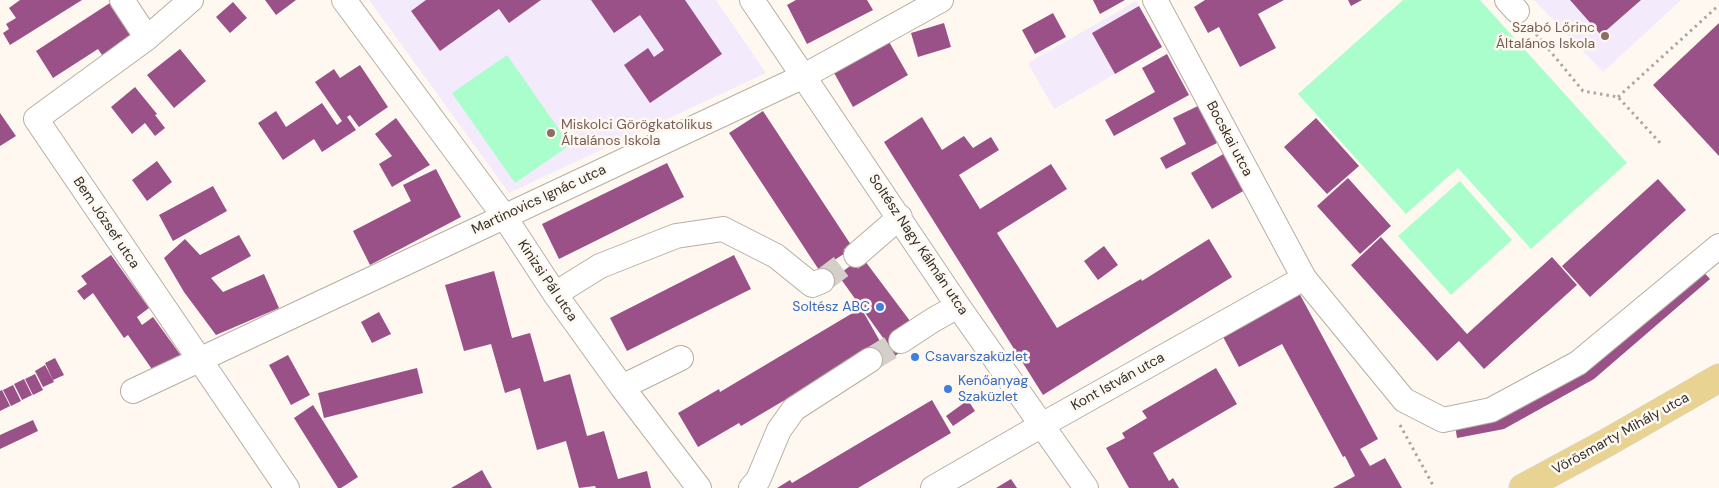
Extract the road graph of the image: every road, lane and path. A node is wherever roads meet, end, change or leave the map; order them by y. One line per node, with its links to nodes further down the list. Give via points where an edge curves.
1 (122, 0): 9 (street)
2 (192, 0): 9 (street, Bem József utca)
3 (344, 0): 13 (street, Kinizsi Pál utca)
4 (752, 0): 10 (street, Soltész Nagy Kálmán utca)
5 (941, 0): 10 (street, Martinovics Ignác utca)
6 (1154, 0): 17 (street, Bocskai utca)
7 (1512, 5): 11 (path, via 1584,91)
8 (1719, 5): 11 (path)
9 (147, 38): 23 (street, Bem József utca, via 36,120)
10 (804, 76): 13 (street, Martinovics Ignác utca); 14 (street, Soltész Nagy Kálmán utca)
11 (1618, 97): 12 (path)
12 (1662, 145)
13 (504, 216): 19 (street, Kinizsi Pál utca); 23 (street, Martinovics Ignác utca)
14 (900, 217): 16 (street); 20 (street, Soltész Nagy Kálmán utca)
15 (1719, 246): 28 (street, via 1578,363 1491,410 1443,420)
16 (856, 255)
17 (1304, 278): 28 (street, Bocskai utca); 29 (street, Kont István utca)
18 (822, 281): 19 (street, via 812,285 776,256 723,229 676,236 600,266)
19 (555, 294): 26 (street, Kinizsi Pál utca)
20 (958, 306): 21 (street); 29 (street, Soltész Nagy Kálmán utca)
21 (901, 341)
22 (681, 358): 26 (street)
23 (200, 360): 27 (street, Martinovics Ignác utca); 31 (street, Bem József utca)
24 (870, 360): 33 (street, via 794,409 779,430 758,480)
25 (1719, 378): 36 (main road, Vörösmarty Mihály utca)
26 (622, 387): 32 (street, Kinizsi Pál utca)
27 (133, 391)
28 (1404, 400): 30 (path, via 1400,427)
29 (1042, 425): 34 (street, Kont István utca); 35 (street, Soltész Nagy Kálmán utca)
30 (1434, 487)
31 (287, 488)
32 (699, 488)
33 (751, 488)
34 (933, 488)
35 (1086, 488)
36 (1523, 488)

